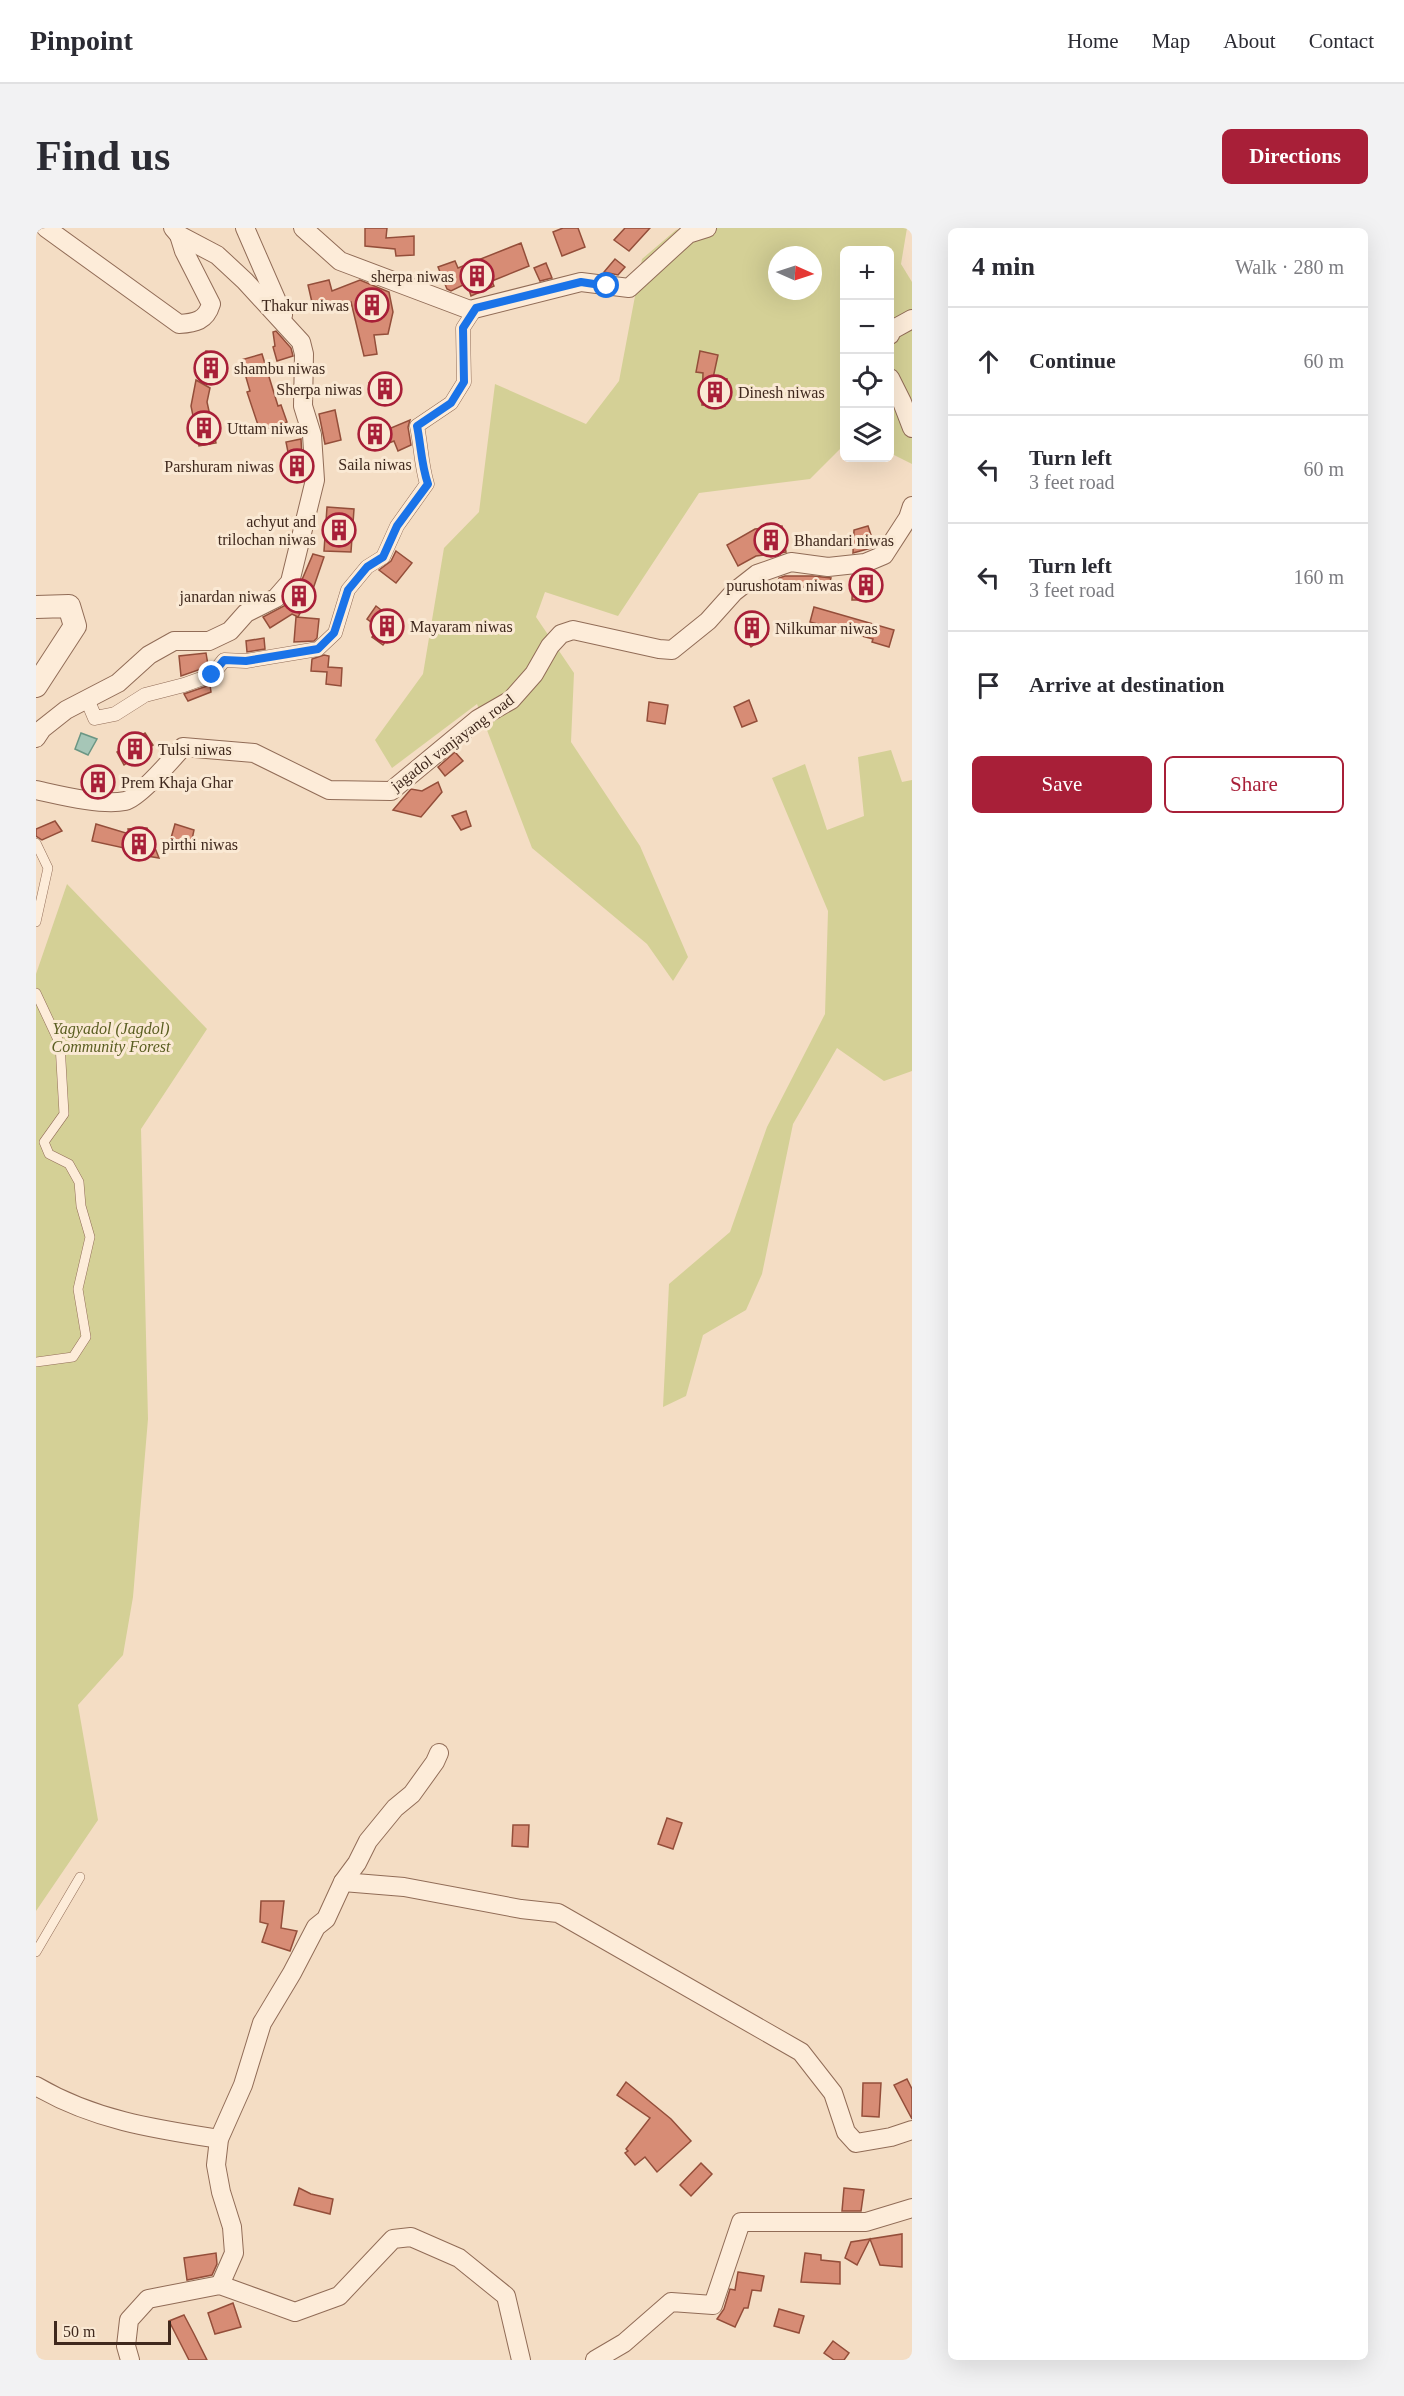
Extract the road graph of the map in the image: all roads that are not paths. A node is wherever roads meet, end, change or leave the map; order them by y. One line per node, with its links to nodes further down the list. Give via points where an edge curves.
1 (46, 228): 5 (street, via 179,324 196,323 208,313 211,304)
2 (245, 228): 8 (street)
3 (303, 228): 6 (street, via 340,261 470,310)
4 (707, 228): 6 (street, via 688,234 628,288 581,282)
5 (176, 232): 8 (street, via 217,255)
6 (476, 308): 15 (street, via 463,328 464,382 451,403 417,426 428,484 397,526 383,557 367,567 348,590 334,633 318,649 246,661 224,660 212,675 145,695 116,714 95,718)
7 (912, 319): 9 (street)
8 (287, 325): 15 (street, via 301,342 304,354 303,406 312,435 315,480 290,582 276,598 246,613 230,631 209,641 174,641 149,655 118,683)
9 (894, 329)
10 (894, 386): 11 (street)
11 (912, 428)
12 (912, 506): 17 (street, jagadol vanjayang road, via 885,555 865,563 828,567 791,562 757,574 672,650 573,630 561,634 511,700 478,719 391,790 329,790 254,753 183,747 135,796 125,801 93,801)
13 (36, 607): 14 (street, via 69,606 75,626)
14 (36, 686)
15 (87, 699): 16 (street, via 66,710)
16 (36, 738)
17 (36, 790)
18 (36, 843): 19 (lane, via 48,868)
19 (36, 922)
20 (36, 993): 21 (lane, via 60,1044 64,1114 44,1142 49,1154 69,1164 79,1182 90,1237 78,1289 86,1336 73,1357)
21 (36, 1362)
22 (439, 1753): 24 (street, via 412,1794 380,1823)
23 (80, 1877): 25 (lane)
24 (343, 1882): 27 (street, via 404,1887 558,1913 801,2052 833,2093 846,2132 856,2143); 28 (street, via 326,1919 316,1927 266,2013 243,2085)
25 (36, 1952)
26 (36, 2086): 28 (street, via 105,2117)
27 (912, 2130)
28 (219, 2139): 30 (street, via 216,2165 232,2228 234,2253)
29 (912, 2208): 33 (street, via 866,2222 741,2222 713,2305 671,2302 624,2343)
30 (220, 2285): 31 (street, via 148,2299 129,2320 126,2346); 32 (street, via 295,2312 339,2296 393,2239 411,2237 459,2258 506,2296)
31 (130, 2360)
32 (521, 2360)
33 (595, 2360)

